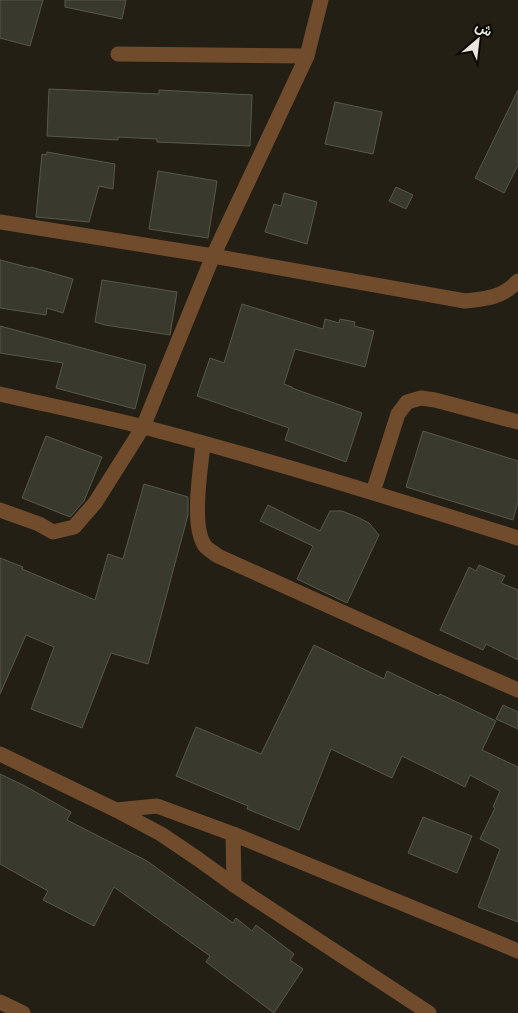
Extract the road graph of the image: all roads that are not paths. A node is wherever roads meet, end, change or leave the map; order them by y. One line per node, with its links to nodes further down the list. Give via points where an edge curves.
1 (321, 0): 3 (street)
2 (118, 54): 3 (street)
3 (307, 56): 5 (street)
4 (0, 222): 5 (street)
5 (214, 256): 6 (street, via 465,301 485,300 501,294); 9 (street)
6 (518, 280)
7 (0, 394): 9 (street)
8 (518, 422): 11 (street, via 435,400 421,398 407,402 398,414)
9 (143, 427): 10 (street); 12 (street, via 96,503 74,527 53,532)
10 (203, 444): 11 (street); 14 (street, via 197,519 205,546 218,556)
11 (373, 492): 13 (street)
12 (0, 510)
13 (518, 538)
14 (518, 690)
15 (0, 754): 16 (street)
16 (116, 810): 17 (street, via 158,806); 18 (street, via 161,834)
17 (233, 834): 18 (street); 19 (street)
18 (234, 885): 22 (street)
19 (518, 951)
20 (0, 1002): 21 (street)
21 (23, 1013)
22 (429, 1013)

